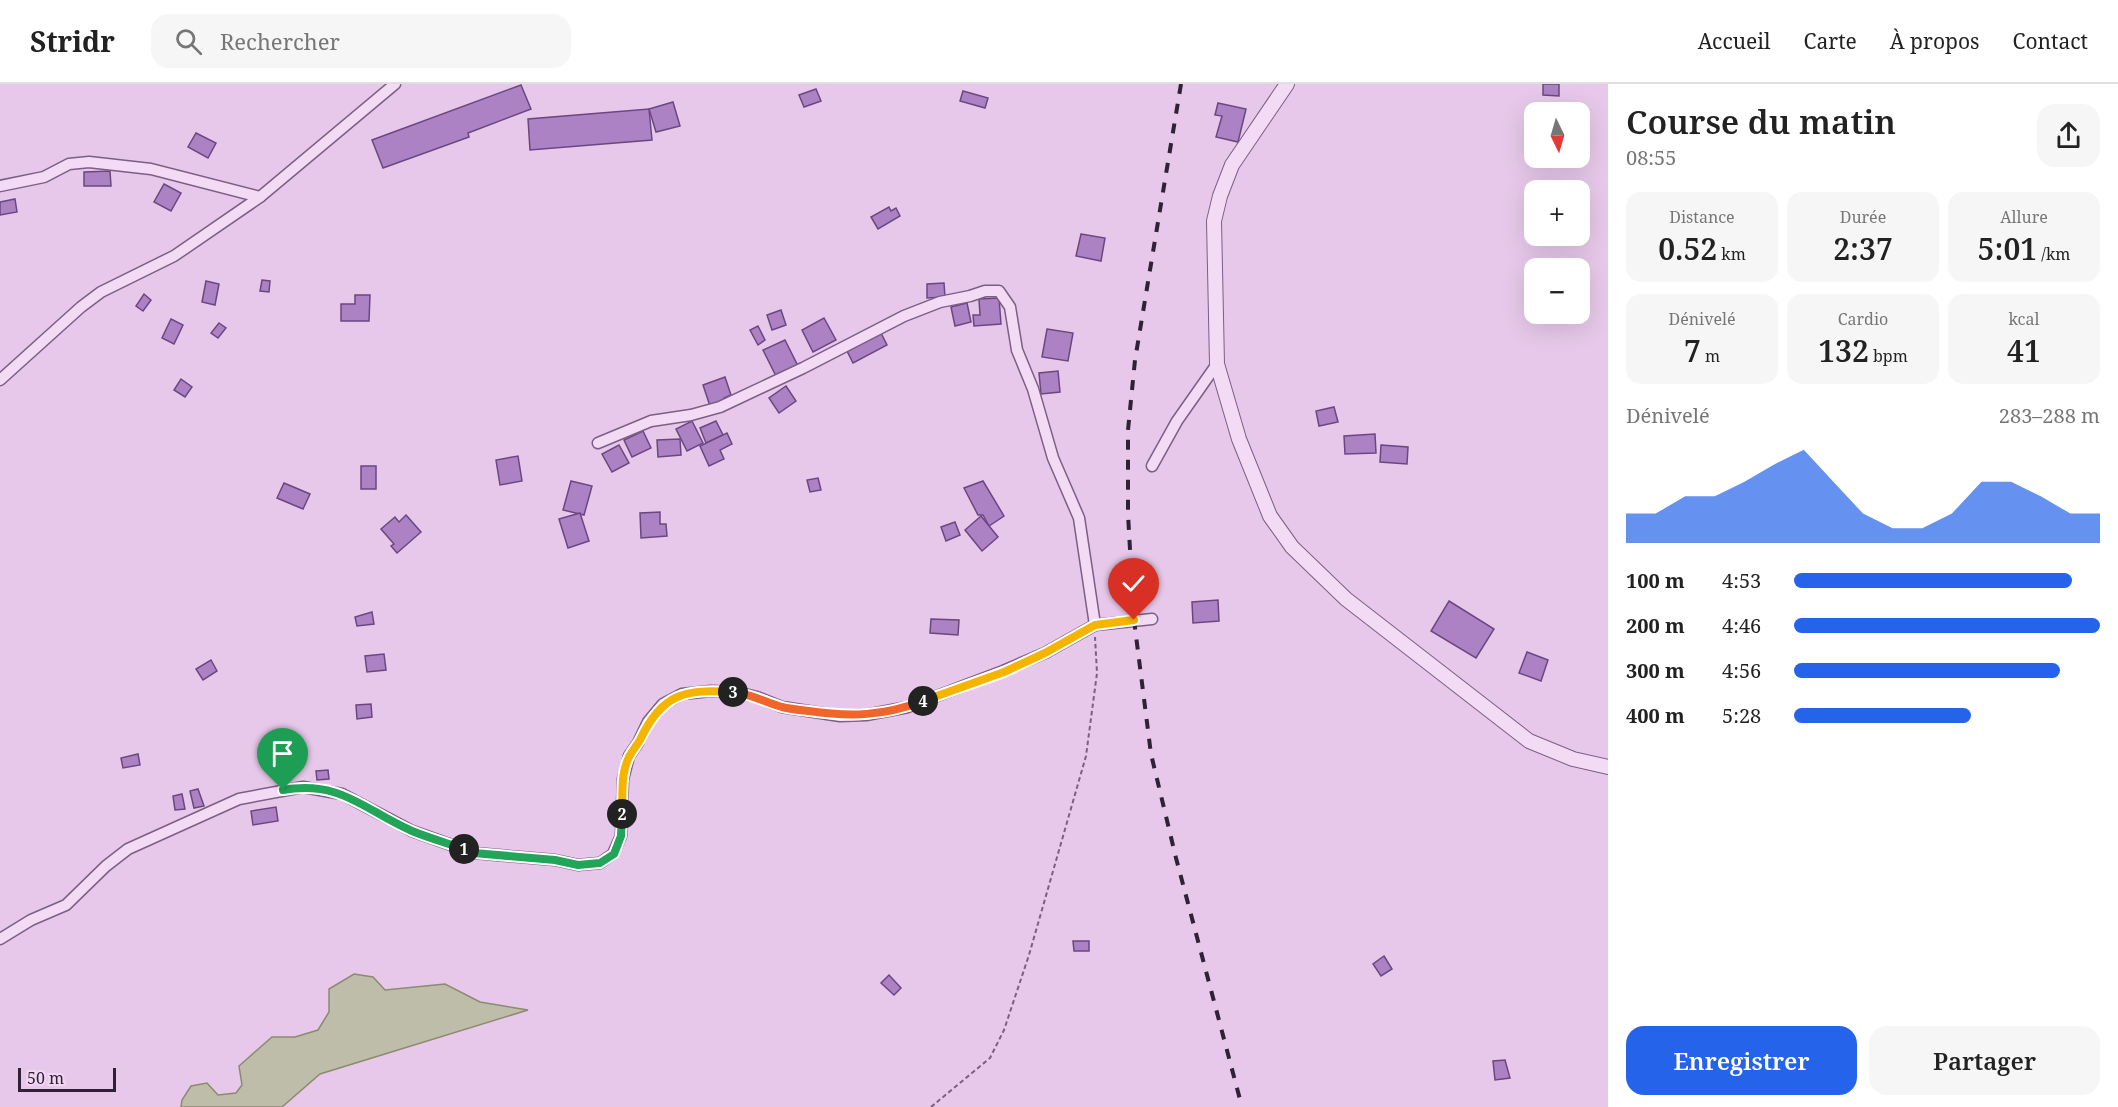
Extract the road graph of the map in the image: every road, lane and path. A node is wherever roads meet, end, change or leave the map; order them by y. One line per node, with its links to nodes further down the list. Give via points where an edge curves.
1 (395, 84): 4 (street)
2 (1287, 84): 5 (street, via 1232,165 1220,196 1214,221)
3 (0, 186): 4 (street, via 44,177 69,164 100,163 151,169)
4 (260, 197): 6 (street, via 174,256 102,292)
5 (1217, 364): 8 (street, via 1177,421); 11 (street, via 1239,439 1270,516 1292,547 1346,599 1529,741 1573,759)
6 (0, 380)
7 (598, 443): 10 (street, via 651,421 720,407 940,302 999,291 1010,307 1017,350 1053,458 1079,518)
8 (1152, 466)
9 (1152, 619): 10 (street)
10 (1095, 625): 12 (street, via 1004,672 908,707 866,715 840,716 782,707 736,692 682,694 663,704 629,756 623,779 621,836 614,854 600,863 578,865 474,853 412,831 342,794 303,787 239,800 128,849 66,905); 13 (path, via 1097,673 1086,756 1004,1030 990,1058)
11 (1608, 767)
12 (0, 939)
13 (931, 1107)

